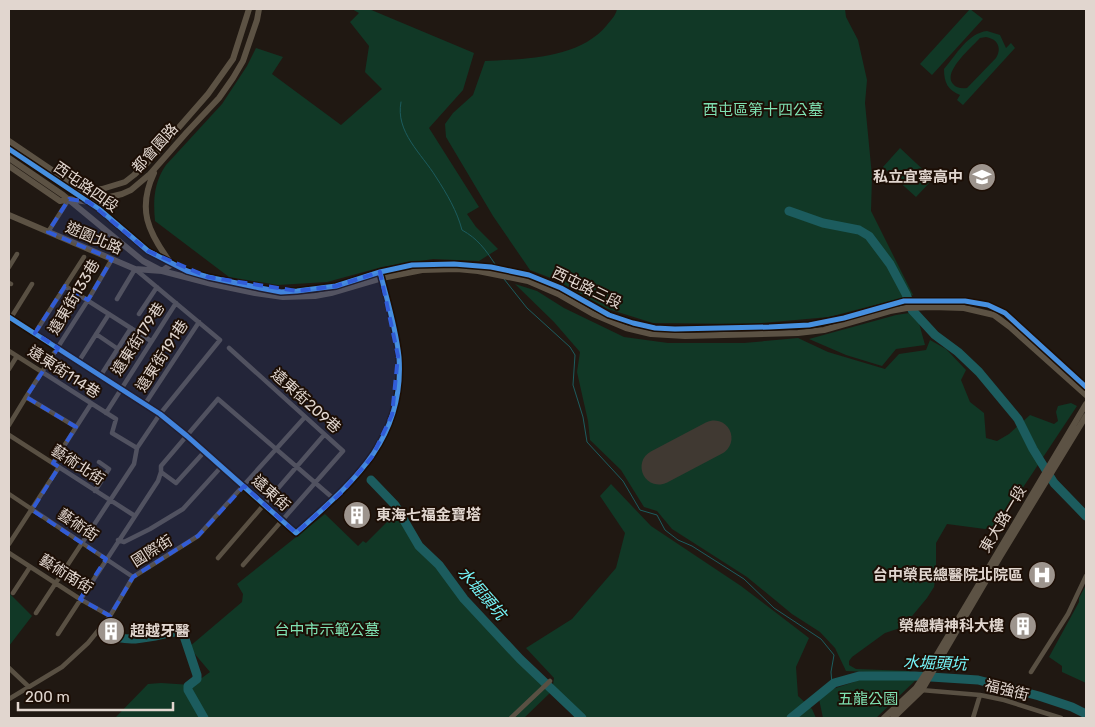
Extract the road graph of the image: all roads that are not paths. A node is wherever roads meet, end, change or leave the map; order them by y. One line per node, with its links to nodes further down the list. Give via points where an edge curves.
1 (249, 9): 8 (street, 都會園路, via 233,59 208,94 148,162 125,182)
2 (259, 9): 6 (street, 都會園路, via 243,61 233,78)
3 (9, 141): 8 (street, 西屯路四段, via 71,183)
4 (9, 149): 8 (street, 西屯路四段)
5 (9, 158): 9 (street, 西屯路四段)
6 (160, 163): 10 (street, 都會園路, via 131,190); 17 (street, via 150,182 146,213 154,240)
7 (9, 166): 9 (street, 西屯路四段, via 60,201)
8 (74, 192): 9 (street); 10 (street, 西屯路四段)
9 (69, 199): 10 (street, 都會園路); 12 (street); 13 (street, 西屯路四段)
10 (89, 202): 17 (street, 西屯路四段, via 148,251)
11 (9, 215): 12 (street, 遊園北路)
12 (48, 232): 16 (street, 遊園北路)
13 (118, 240): 16 (street, via 125,257 122,260); 20 (street, 西屯路四段)
14 (17, 254): 18 (street)
15 (84, 257): 23 (street)
16 (112, 259): 19 (street, 遊園北路); 26 (street, 遠東街133巷)
17 (172, 264): 20 (street); 21 (street, 西屯路三段, via 208,277 281,292 316,290)
18 (9, 267)
19 (135, 269): 20 (street, 遊園北路); 24 (street); 25 (street)
20 (162, 271): 21 (street, 西屯路三段, via 283,297 332,294)
21 (381, 275): 45 (street, 西屯路三段, via 412,265 432,264 506,269 529,274 561,288 617,318 655,328 675,329 809,325 904,301 965,300 1005,313); 47 (street, 西屯路三段, via 457,269 492,273 528,281 613,323 662,335 798,333 824,330 907,308 964,308 994,315); 76 (street, 遠東街, via 396,337 399,376 395,406 376,451)
22 (32, 284): 30 (street)
23 (65, 286): 26 (street); 33 (street)
24 (157, 287): 27 (street); 29 (street)
25 (117, 299)
26 (88, 300): 28 (street); 36 (street, 遠東街133巷)
27 (176, 303): 31 (street); 35 (street, 遠東街179巷)
28 (109, 314): 32 (street); 34 (street)
29 (139, 314)
30 (9, 318): 33 (street, 遠東街)
31 (199, 322): 50 (street, 遠東街191巷); 53 (street, via 220,340)
32 (131, 328): 35 (street); 37 (street)
33 (35, 333): 36 (street, 遠東街)
34 (96, 334): 37 (street); 41 (street)
35 (151, 342): 46 (street, 遠東街179巷)
36 (58, 348): 41 (street, 遠東街); 43 (street, 遠東街133巷)
37 (118, 348): 44 (street)
38 (229, 348): 55 (street, 遠東街209巷)
39 (9, 351): 40 (street, 遠東街114巷)
40 (17, 356): 42 (street); 43 (street, 遠東街114巷)
41 (79, 362): 44 (street, 遠東街)
42 (9, 369)
43 (42, 372): 48 (street, 遠東街133巷); 49 (street, 遠東街114巷)
44 (101, 375): 46 (street, 遠東街)
45 (1086, 387)
46 (122, 388): 50 (street, 遠東街); 52 (street, 遠東街179巷)
47 (1086, 395)
48 (26, 397): 56 (street, 遠東街133巷); 57 (street)
49 (91, 404): 52 (street, 遠東街114巷); 57 (street)
50 (146, 404): 53 (street, 遠東街)
51 (1086, 404): 66 (street, 東大路一段)
52 (106, 413): 61 (street, via 116,419 112,433)
53 (160, 414): 60 (street, 遠東街); 61 (street)
54 (1086, 416): 66 (street, 東大路一段)
55 (305, 417): 59 (street, 遠東街209巷); 62 (street, 國際街)
56 (9, 425)
57 (76, 427): 65 (street)
58 (9, 435): 65 (street, 藝術北街)
59 (324, 435): 69 (street); 72 (street, 遠東街209巷, via 343,451)
60 (187, 436): 62 (street, via 218,399); 63 (street, 遠東街); 70 (street, via 161,466)
61 (137, 448): 77 (street, via 134,464)
62 (276, 450): 69 (street); 73 (street, 國際街)
63 (205, 451): 67 (street, 遠東街); 70 (street, via 176,483)
64 (98, 462): 74 (street, via 109,469)
65 (53, 463): 68 (street, 藝術北街)
66 (1054, 465): 71 (street, 東大路一段)
67 (222, 466): 73 (street, 遠東街); 82 (street, via 183,509 124,542)
68 (59, 467): 74 (street, 藝術北街); 79 (street)
69 (297, 467): 72 (street); 78 (street)
70 (162, 472): 80 (street)
71 (1046, 477): 101 (street, 東大路一段); 101 (street, 東大路一段, via 934,672)
72 (316, 483): 76 (street); 81 (street, 遠東街209巷)
73 (244, 486): 78 (street, 遠東街); 91 (street, 國際街, via 198,536)
74 (95, 491): 77 (street, 藝術北街)
75 (9, 494): 79 (street, 藝術街)
76 (334, 498): 81 (street, 遠東街, via 296,533)
77 (110, 500): 80 (street, 藝術北街); 83 (street)
78 (264, 504): 81 (street, 遠東街); 86 (street)
79 (32, 510): 83 (street, 藝術街); 84 (street)
80 (135, 516): 82 (street)
81 (283, 521): 88 (street, 遠東街209巷)
82 (118, 540): 87 (street)
83 (82, 543): 87 (street, 藝術街); 92 (street)
84 (9, 544)
85 (9, 553): 89 (street, 藝術南街)
86 (218, 558)
87 (106, 559): 91 (street, 藝術街); 94 (street)
88 (243, 565)
89 (30, 567): 92 (street, 藝術南街); 93 (street)
90 (1086, 576): 99 (street, via 1068,614)
91 (133, 577): 96 (street, 國際街)
92 (56, 583): 94 (street, 藝術南街); 95 (street)
93 (13, 593)
94 (80, 599): 96 (street, 藝術南街); 97 (street)
95 (36, 613)
96 (110, 616): 102 (street, 國際街, via 62,667)
97 (58, 634)
98 (9, 668): 102 (street)
99 (1031, 672)
100 (550, 681): 106 (street)
101 (924, 681): 103 (street)
102 (30, 687): 105 (street, 國際街)
103 (919, 689): 104 (street, 福強街); 107 (street)
104 (980, 695): 108 (street); 109 (street, 福強街)
105 (9, 699)
106 (511, 718)
107 (889, 718)
108 (973, 718)
109 (1061, 718)

